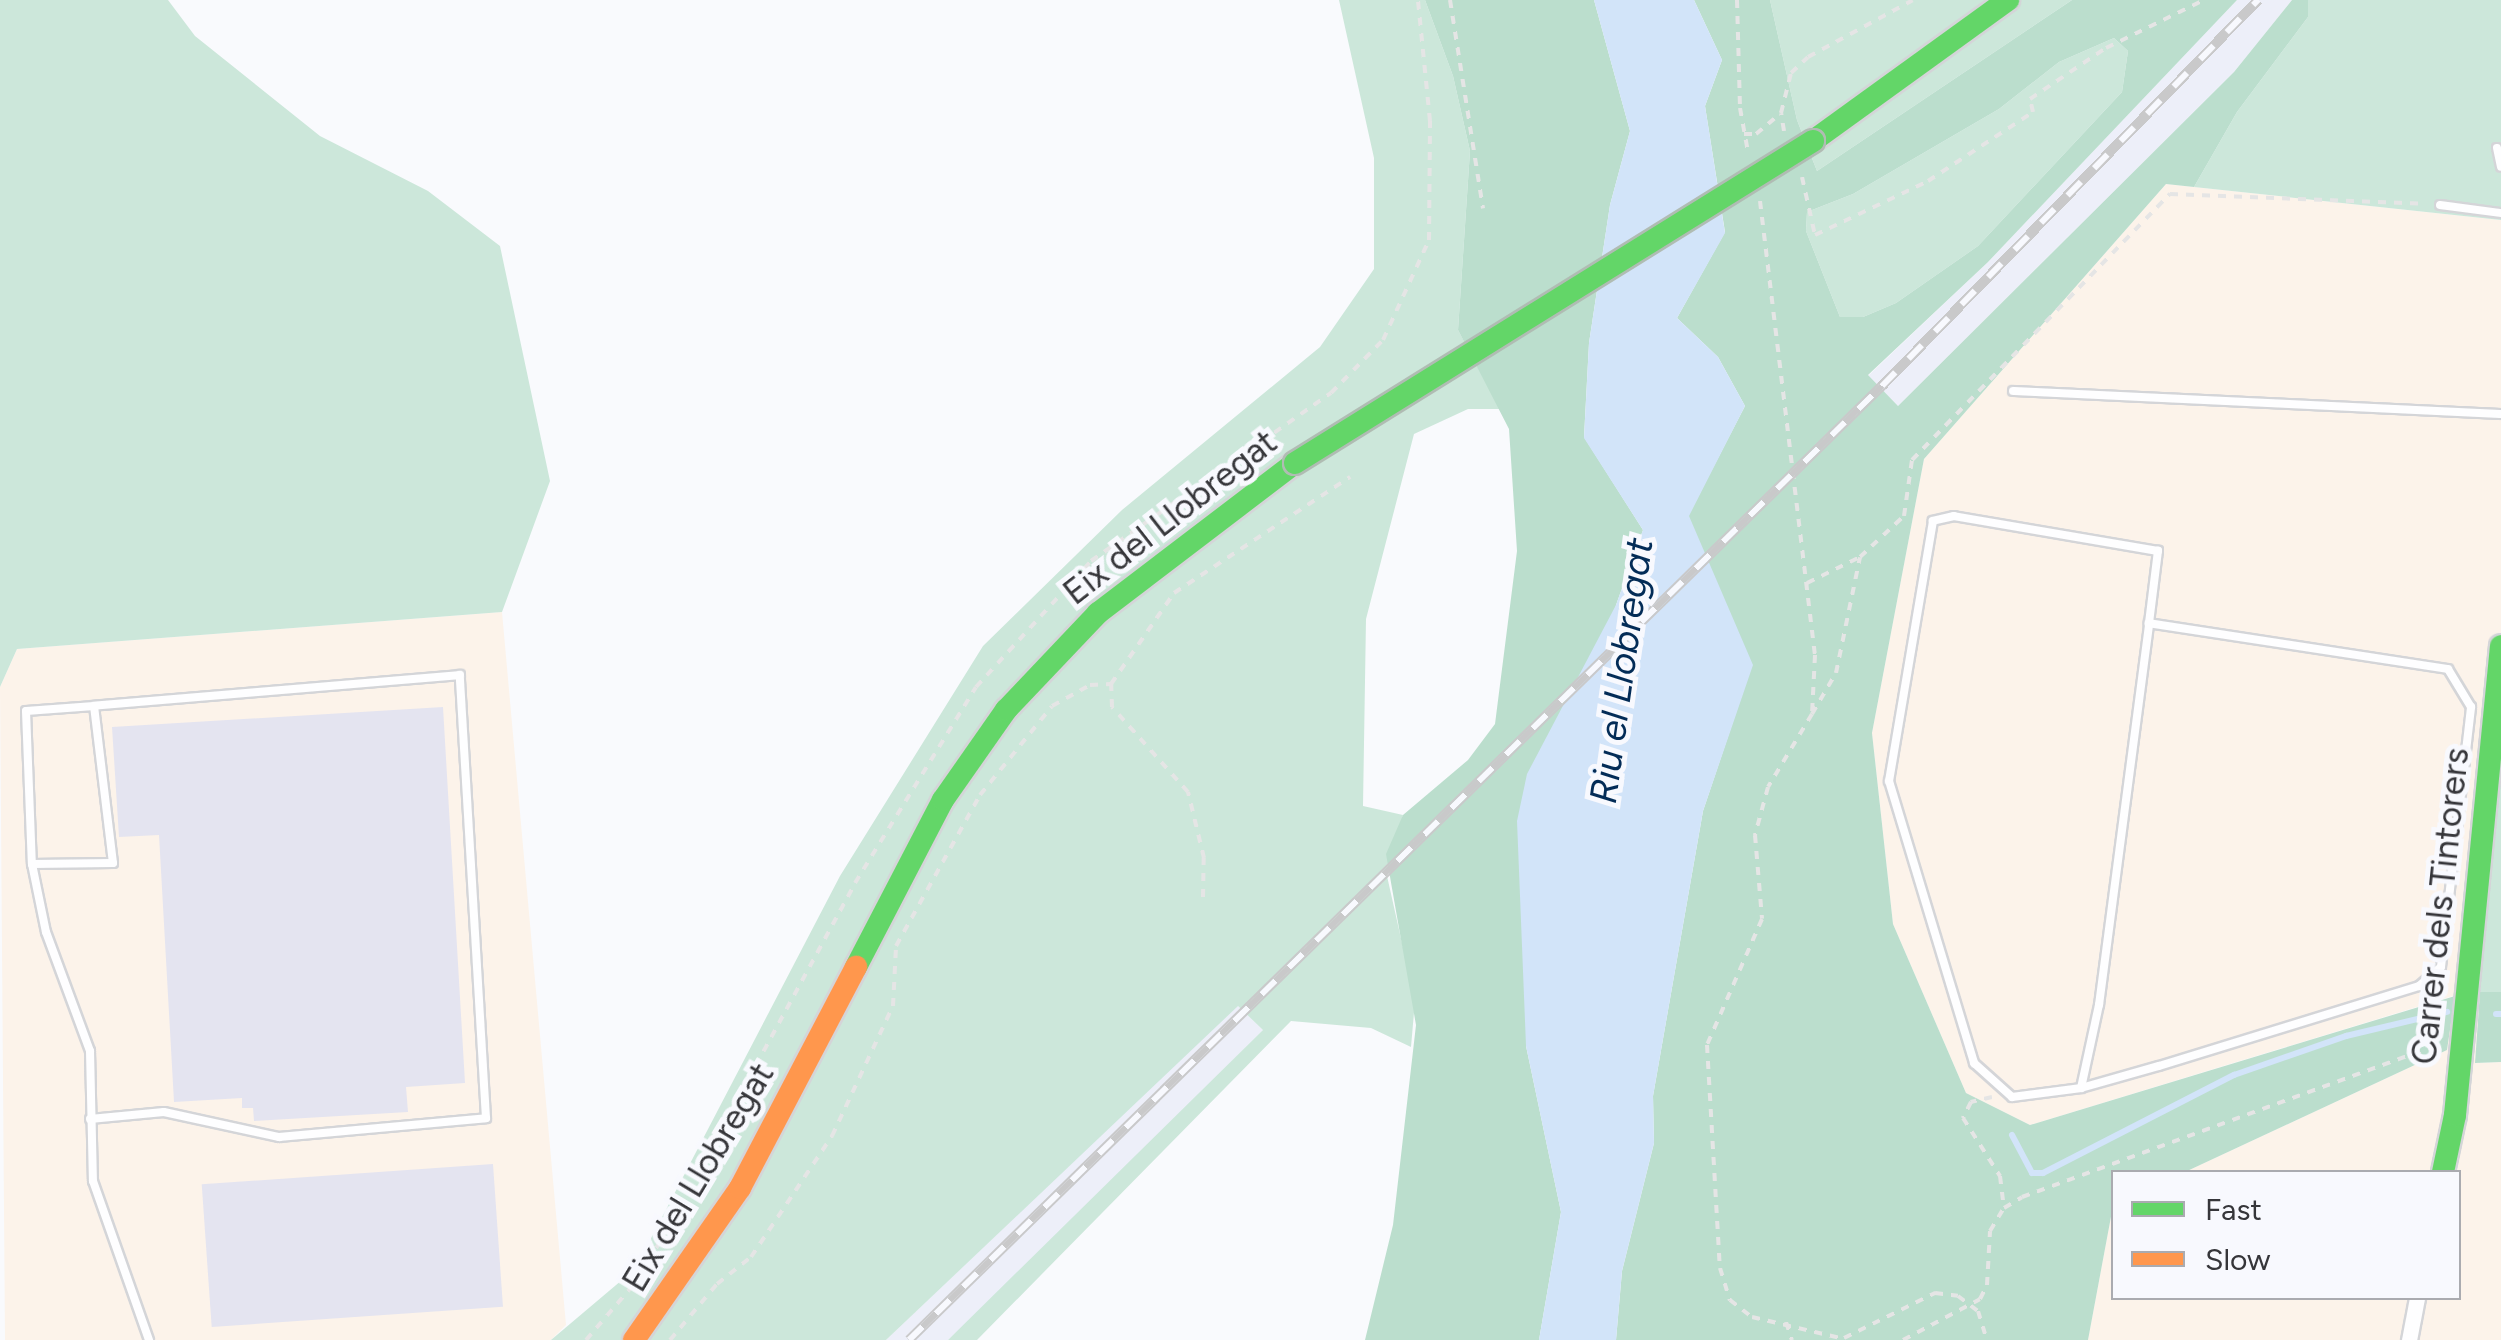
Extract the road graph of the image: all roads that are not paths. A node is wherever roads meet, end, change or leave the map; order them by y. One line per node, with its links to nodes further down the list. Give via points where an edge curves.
1 (2008, 0): 19 (main road, Eix del Llobregat, bridge, via 1802,145 1295,463 1098,614 1006,710 943,800 740,1188)
2 (2497, 148): 3 (lane)
3 (2501, 167)
4 (2440, 205): 5 (lane)
5 (2501, 213)
6 (2013, 391): 7 (lane)
7 (2501, 414)
8 (2149, 623): 13 (lane, via 2448,668 2470,707); 14 (lane, via 2099,1005); 14 (lane, via 2158,550 1954,516 1934,521 1890,781 1974,1063 2012,1098)
9 (2501, 646): 12 (main road, Carrer dels Tintorers)
10 (94, 706): 11 (lane, via 26,711); 11 (lane, via 113,863); 15 (lane, via 460,675 486,1118 279,1137 164,1112)
11 (32, 864): 15 (lane, via 46,932 90,1051)
12 (2477, 869): 13 (lane); 16 (main road, Carrer dels Tintorers)
13 (2453, 872): 14 (lane, via 2441,967 2419,986)
14 (2081, 1088)
15 (90, 1119): 18 (lane, via 92,1181)
16 (2443, 1170)
17 (2417, 1300): 20 (street)
18 (149, 1340)
19 (634, 1340)
20 (2408, 1340)

